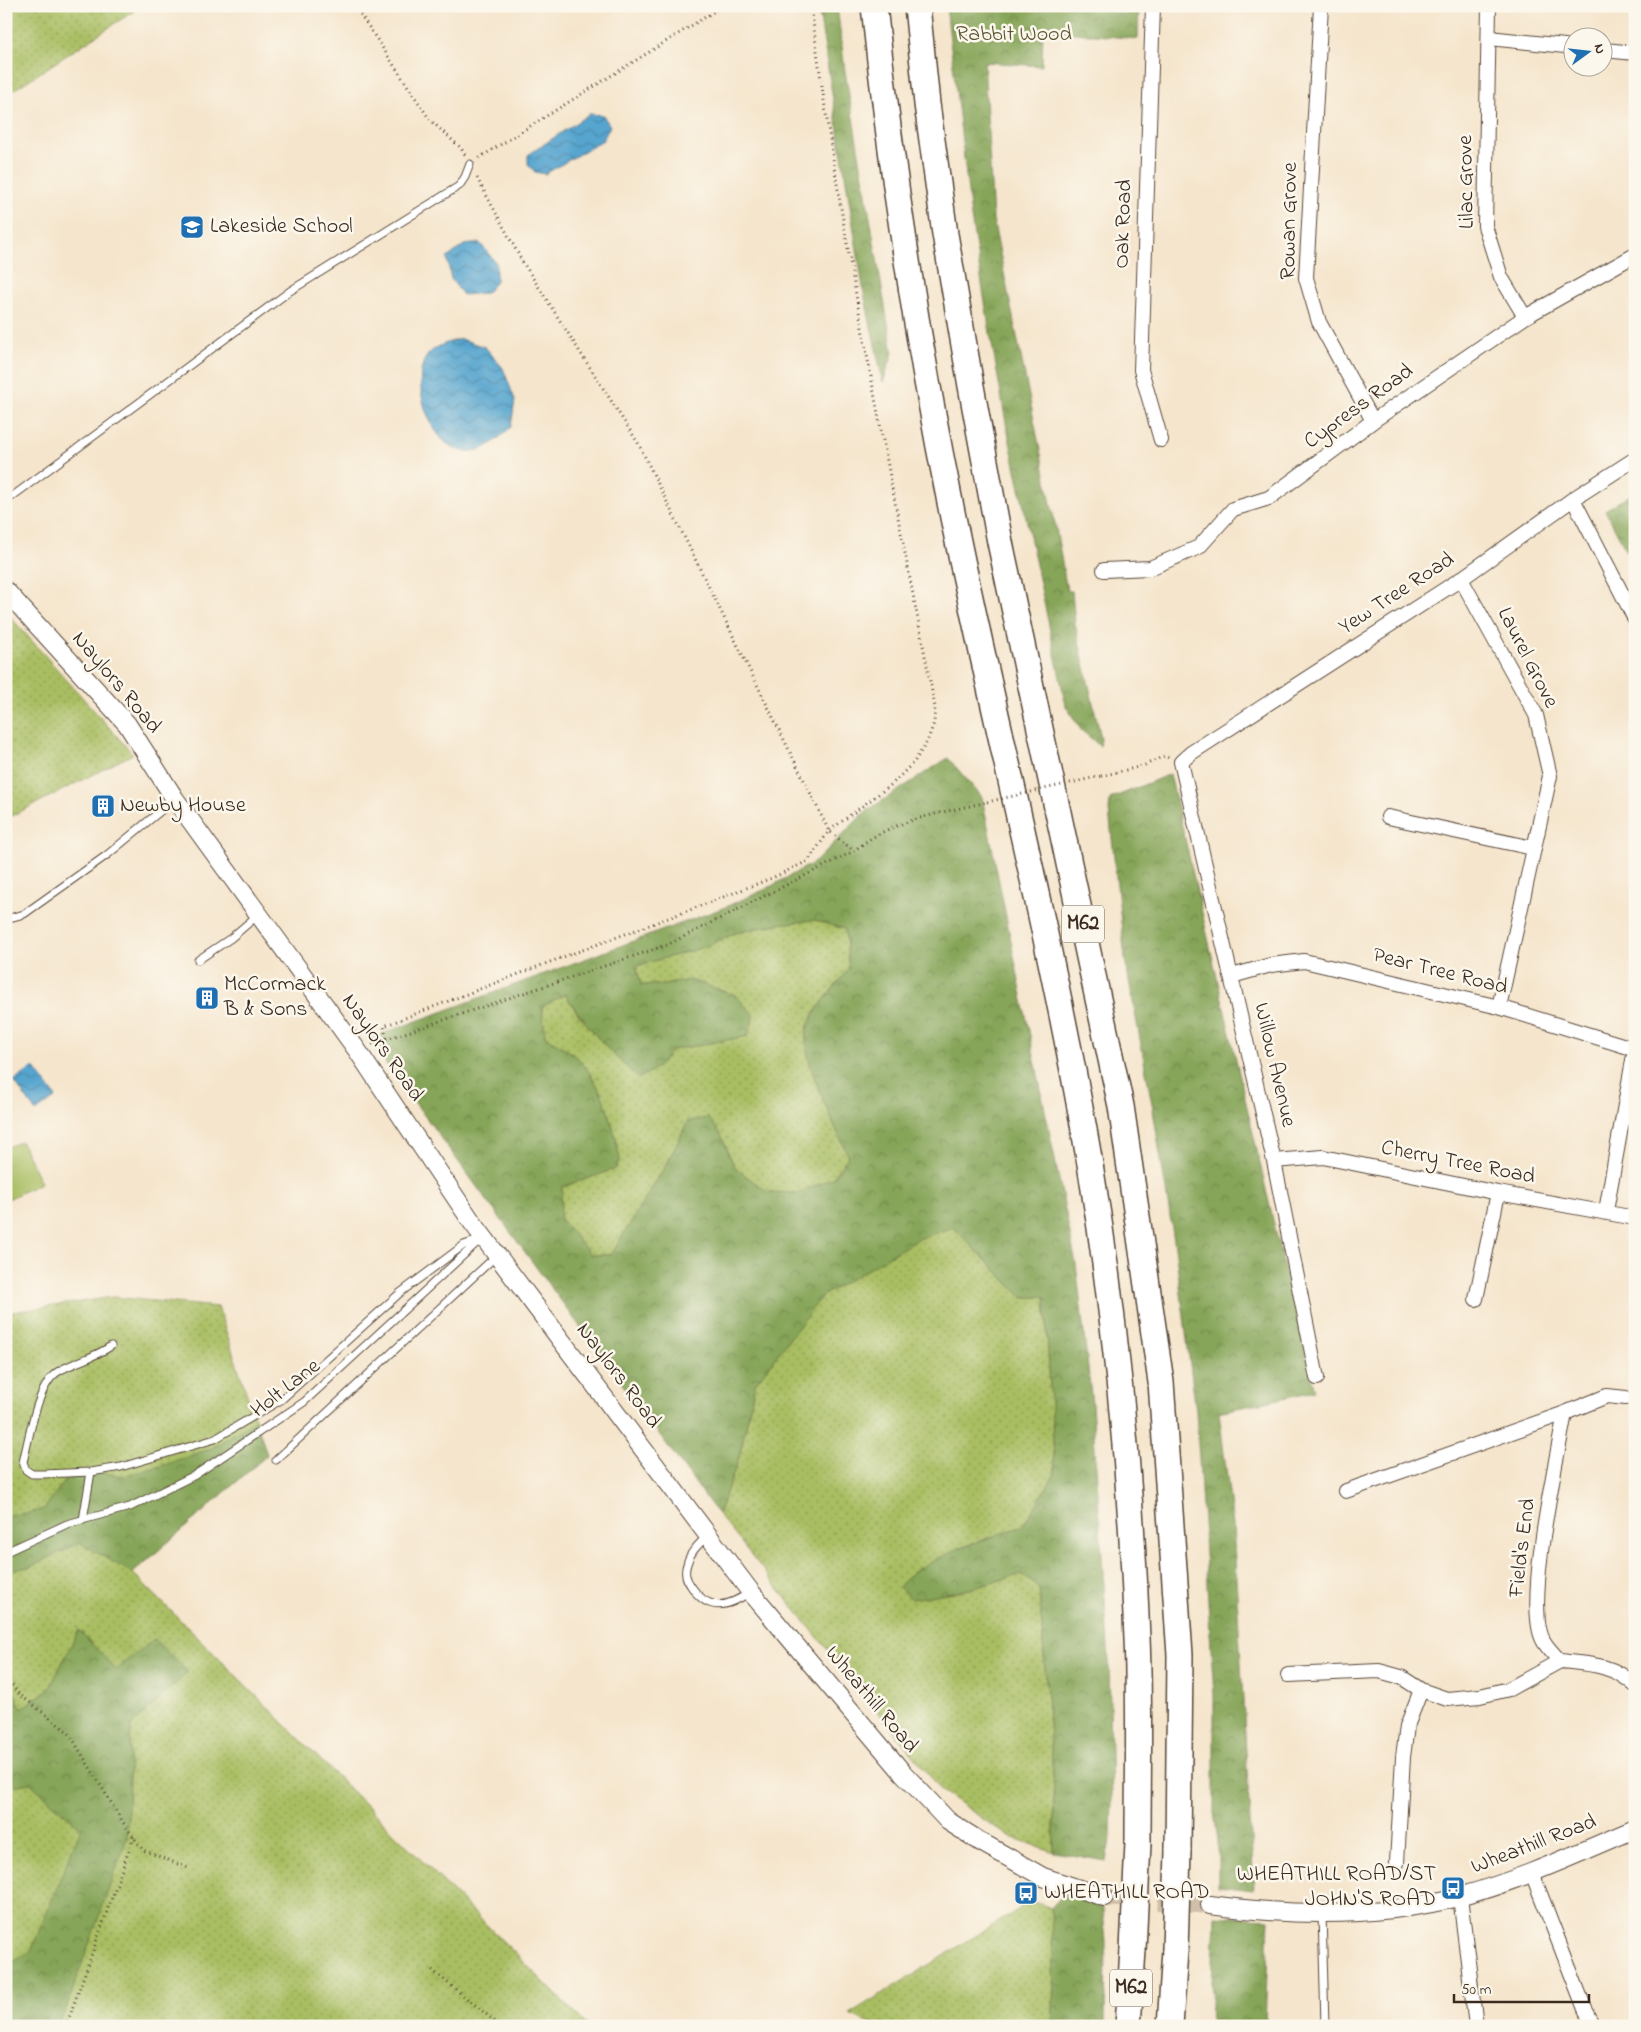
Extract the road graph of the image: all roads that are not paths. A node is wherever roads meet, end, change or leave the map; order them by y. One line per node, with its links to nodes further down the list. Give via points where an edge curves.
1 (874, 6): 62 (highway, M62, bridge, via 901,225 928,391 959,548 1067,1041 1107,1284 1124,1439 1138,1639 1138,1843)
2 (917, 6): 63 (highway, M62, bridge, via 944,225 971,386 1000,542 1121,1106 1161,1382 1180,1655 1178,1851)
3 (1153, 6): 14 (street, Oak Road, via 1141,370)
4 (1321, 6): 13 (street, Rowan Grove, via 1306,278 1318,322)
5 (1489, 6): 6 (street, Lilac Grove)
6 (1489, 38): 7 (street); 12 (street, Lilac Grove, via 1485,226 1501,278)
7 (1564, 46)
8 (1614, 51): 9 (street)
9 (1635, 53)
10 (470, 164): 17 (lane, via 459,186 290,291)
11 (1635, 255): 12 (street, Cypress Road)
12 (1525, 317): 13 (street, Cypress Road)
13 (1373, 421): 18 (street, Cypress Road, via 1269,498 1233,509 1199,547 1150,568)
14 (1161, 440)
15 (1635, 459): 16 (street, Yew Tree Road)
16 (1573, 499): 19 (street, Yew Tree Road); 21 (street)
17 (6, 501)
18 (1104, 570)
19 (1461, 579): 22 (street, Yew Tree Road, via 1190,752); 25 (street, Laurel Grove, via 1536,715 1550,776)
20 (6, 591): 23 (street, Naylors Road, via 127,724)
21 (1635, 619)
22 (1181, 762): 29 (street, Willow Avenue)
23 (175, 799): 26 (street, Naylors Road); 27 (lane, via 107,855 24,914)
24 (1388, 816): 25 (street)
25 (1532, 848): 30 (street, Laurel Grove)
26 (259, 914): 28 (lane); 36 (street, Naylors Road, via 357,1050)
27 (6, 919)
28 (198, 960)
29 (1232, 976): 30 (street, Pear Tree Road, via 1271,965 1304,961); 32 (street, Willow Avenue)
30 (1499, 1007): 31 (street, Pear Tree Road)
31 (1635, 1049): 34 (street)
32 (1274, 1161): 33 (street, Cherry Tree Road, via 1323,1157); 40 (street, Willow Avenue)
33 (1498, 1193): 34 (street, Cherry Tree Road); 38 (street)
34 (1606, 1211): 35 (street, Cherry Tree Road)
35 (1635, 1218)
36 (482, 1238): 37 (street, Naylors Road); 45 (lane, Holt Lane, via 464,1246 400,1293 281,1400 215,1439 132,1465); 47 (lane, Holt Lane, via 304,1402 195,1475 130,1507)
37 (497, 1255): 43 (lane); 44 (street, Naylors Road)
38 (1476, 1299)
39 (111, 1346): 45 (lane, Holt Lane, via 96,1356 56,1372 36,1408 23,1462 32,1474)
40 (1317, 1378)
41 (1626, 1398): 42 (street, via 1608,1396)
42 (1565, 1413): 46 (street); 51 (street, Field's End, via 1537,1579 1537,1614 1542,1640)
43 (276, 1460)
44 (658, 1466): 48 (street, Wheathill Road)
45 (90, 1472): 47 (lane)
46 (1346, 1491)
47 (83, 1520): 49 (lane, Holt Lane)
48 (709, 1534): 50 (street, Wheathill Road); 50 (lane, via 686,1564 685,1574 696,1593 707,1603 717,1605 737,1600)
49 (6, 1552)
50 (750, 1591): 58 (street, Wheathill Road, via 903,1773 948,1821 1043,1877)
51 (1560, 1661): 53 (street, via 1597,1665 1622,1674); 54 (street, via 1509,1689 1480,1696 1447,1699)
52 (1288, 1675): 54 (street, via 1379,1671 1401,1677)
53 (1635, 1685)
54 (1421, 1690): 56 (street, via 1407,1726)
55 (1635, 1830): 57 (street, Wheathill Road)
56 (1397, 1863)
57 (1532, 1873): 59 (street, Wheathill Road); 66 (street)
58 (1104, 1897)
59 (1460, 1897): 61 (street, Wheathill Road, via 1410,1907); 65 (street)
60 (1210, 1904): 61 (street, Wheathill Road, via 1267,1913)
61 (1322, 1913): 64 (lane)
62 (1128, 2026)
63 (1170, 2026)
64 (1325, 2026)
65 (1476, 2026)
66 (1594, 2026)

